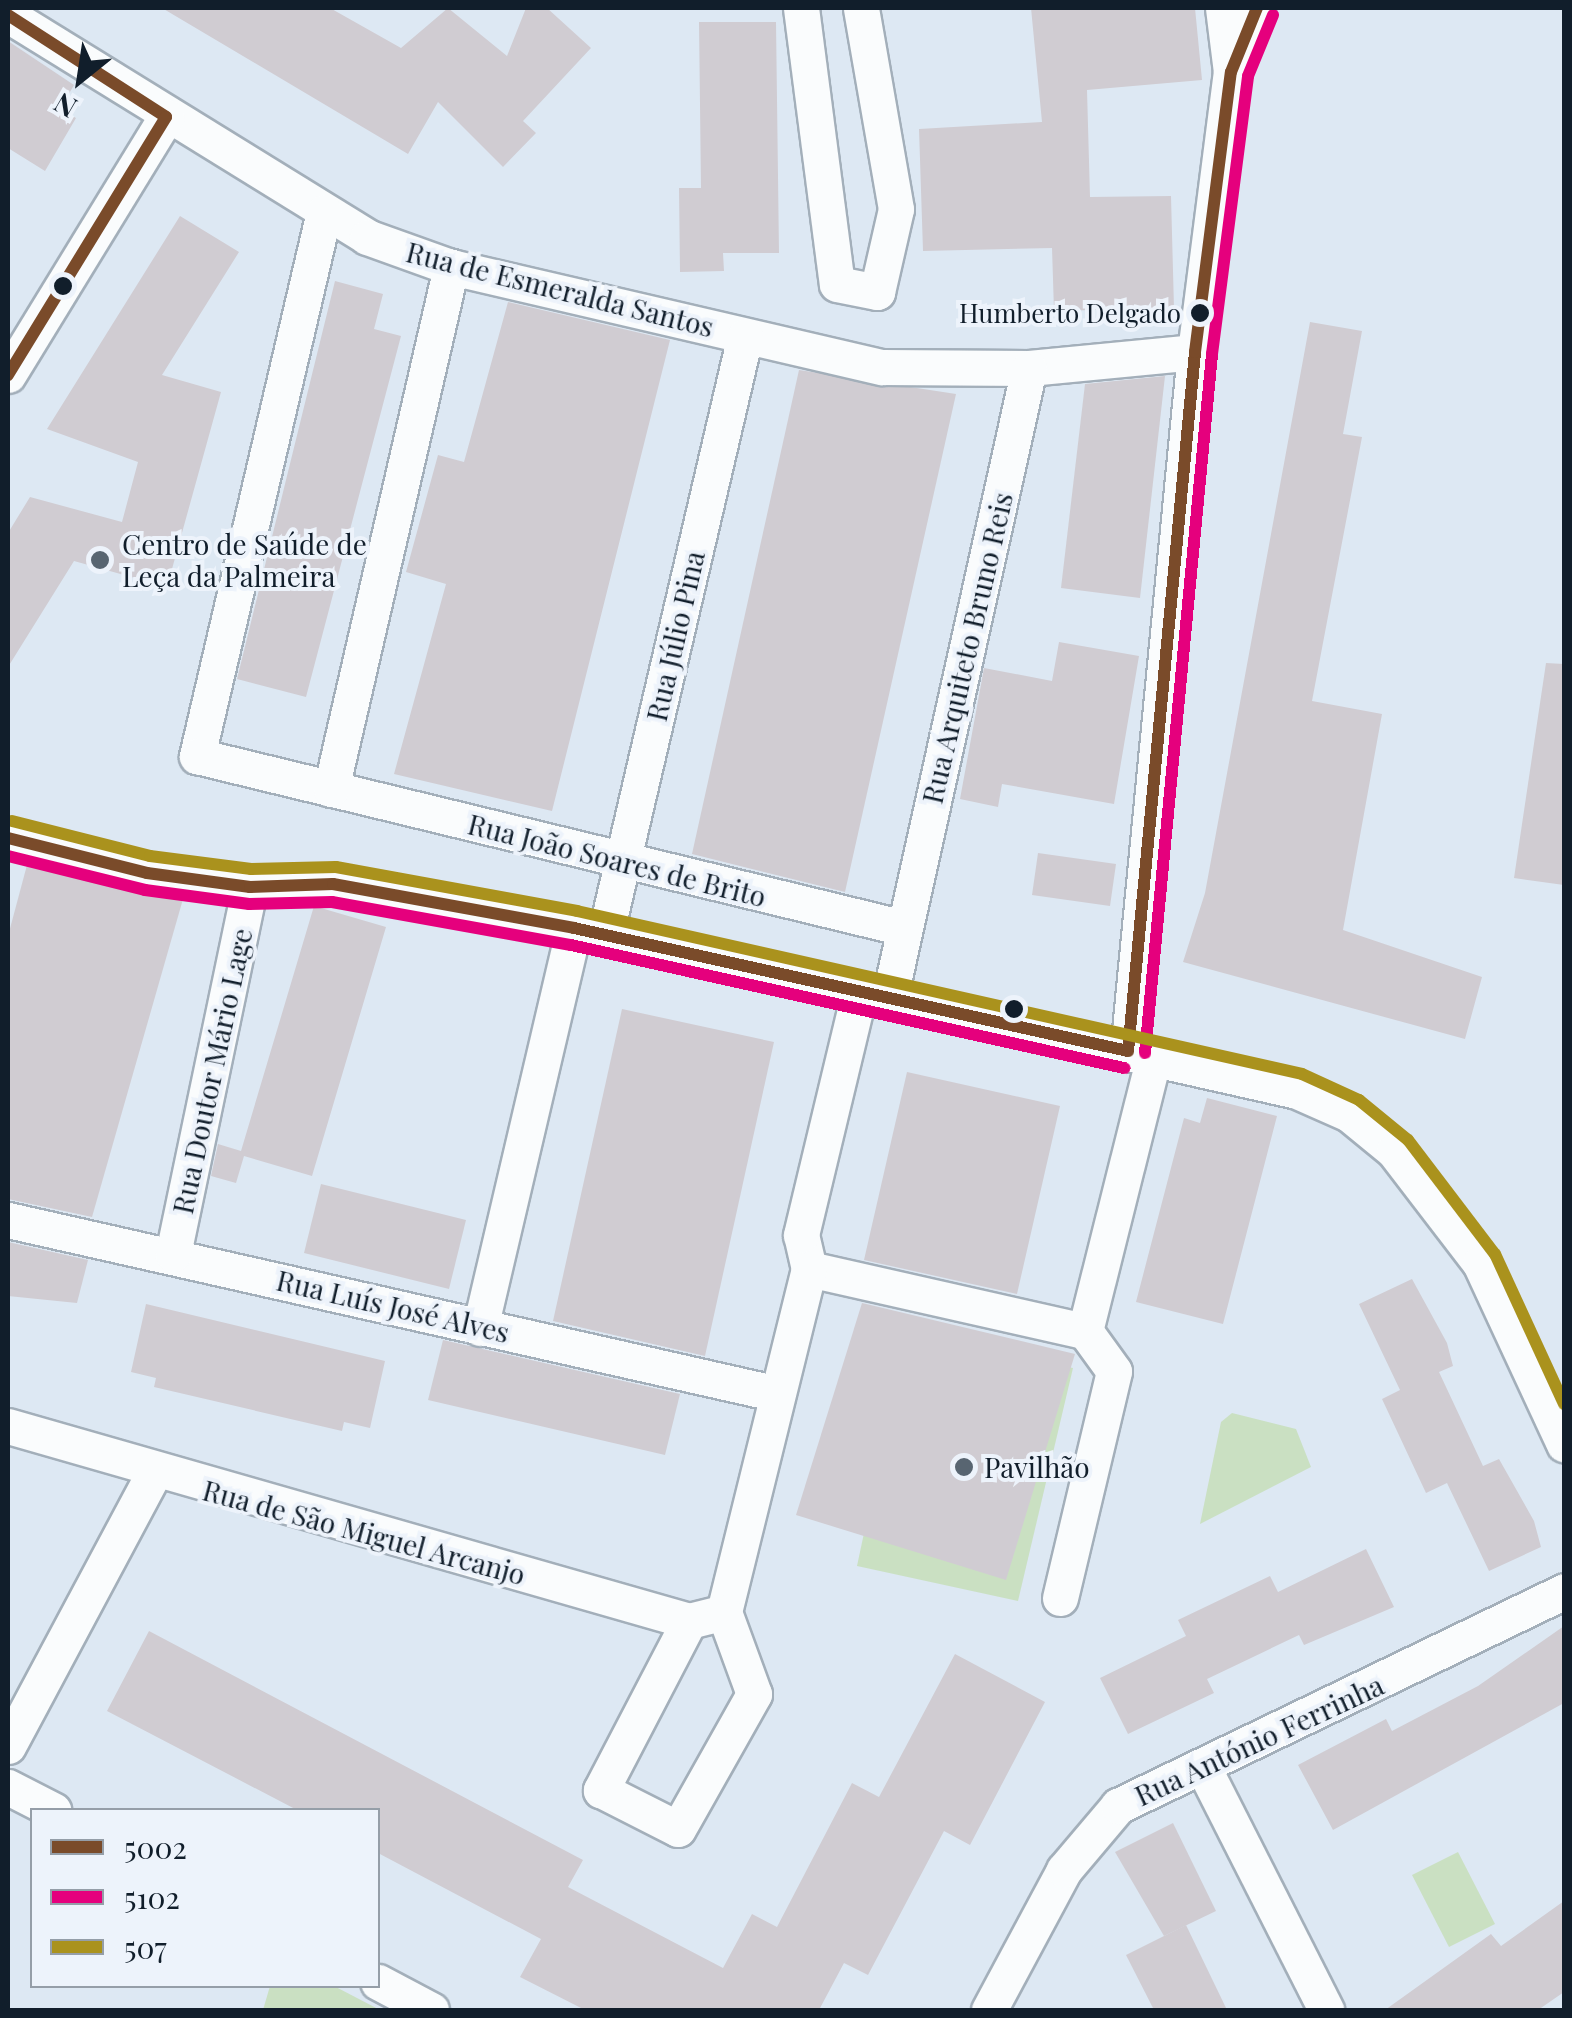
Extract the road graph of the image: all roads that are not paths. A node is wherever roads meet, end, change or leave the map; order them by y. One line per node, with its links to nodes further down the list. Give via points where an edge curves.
1 (800, 8): 2 (street, via 837,284 876,292 896,209)
2 (861, 8)
3 (1223, 8): 6 (street)
4 (1256, 8): 6 (street)
5 (8, 15): 7 (street, Rua de Esmeralda Santos)
6 (1231, 72): 11 (street)
7 (166, 117): 8 (street, Rua de Esmeralda Santos); 13 (street)
8 (324, 212): 9 (street, Rua de Esmeralda Santos); 14 (street, via 197,756)
9 (451, 266): 10 (street, Rua de Esmeralda Santos); 14 (street)
10 (744, 336): 12 (street, Rua de Esmeralda Santos, via 882,367); 16 (street, Rua Júlio Pina)
11 (1195, 352): 12 (street, Rua de Esmeralda Santos); 21 (street)
12 (1030, 368): 18 (street, Rua Arquiteto Bruno Reis)
13 (8, 375)
14 (331, 790): 16 (street, Rua João Soares de Brito)
15 (8, 838): 17 (street, via 147,873)
16 (623, 862): 18 (street, Rua João Soares de Brito); 19 (street, Rua Júlio Pina)
17 (250, 887): 19 (street, via 333,884); 23 (street, Rua Doutor Mário Lage)
18 (904, 928): 20 (street, Rua Arquiteto Bruno Reis)
19 (590, 932): 20 (street); 25 (street, Rua Júlio Pina)
20 (874, 996): 21 (street); 24 (street, via 802,1235)
21 (1141, 1054): 26 (street); 29 (street, via 1298,1091 1348,1114 1394,1151 1480,1263)
22 (8, 1220): 23 (street, Rua Luís José Alves)
23 (173, 1254): 25 (street, Rua Luís José Alves)
24 (809, 1269): 26 (street); 27 (street)
25 (480, 1328): 27 (street, Rua Luís José Alves)
26 (1085, 1331): 32 (street, via 1114,1370)
27 (778, 1394): 33 (street)
28 (8, 1426): 30 (street, Rua de São Miguel Arcanjo)
29 (1564, 1444)
30 (153, 1474): 34 (street, Rua de São Miguel Arcanjo); 35 (street)
31 (1564, 1592): 36 (street, Rua António Ferrinha)
32 (1060, 1598)
33 (724, 1612): 34 (street, Rua de São Miguel Arcanjo); 34 (street, via 754,1694 678,1829 601,1790)
34 (688, 1621)
35 (8, 1746)
36 (1205, 1770): 41 (street, Rua António Ferrinha, via 1118,1806 1064,1870); 42 (street)
37 (8, 1786): 38 (street)
38 (49, 1808)
39 (380, 1983): 40 (street)
40 (431, 2010)
41 (989, 2010)
42 (1326, 2010)

